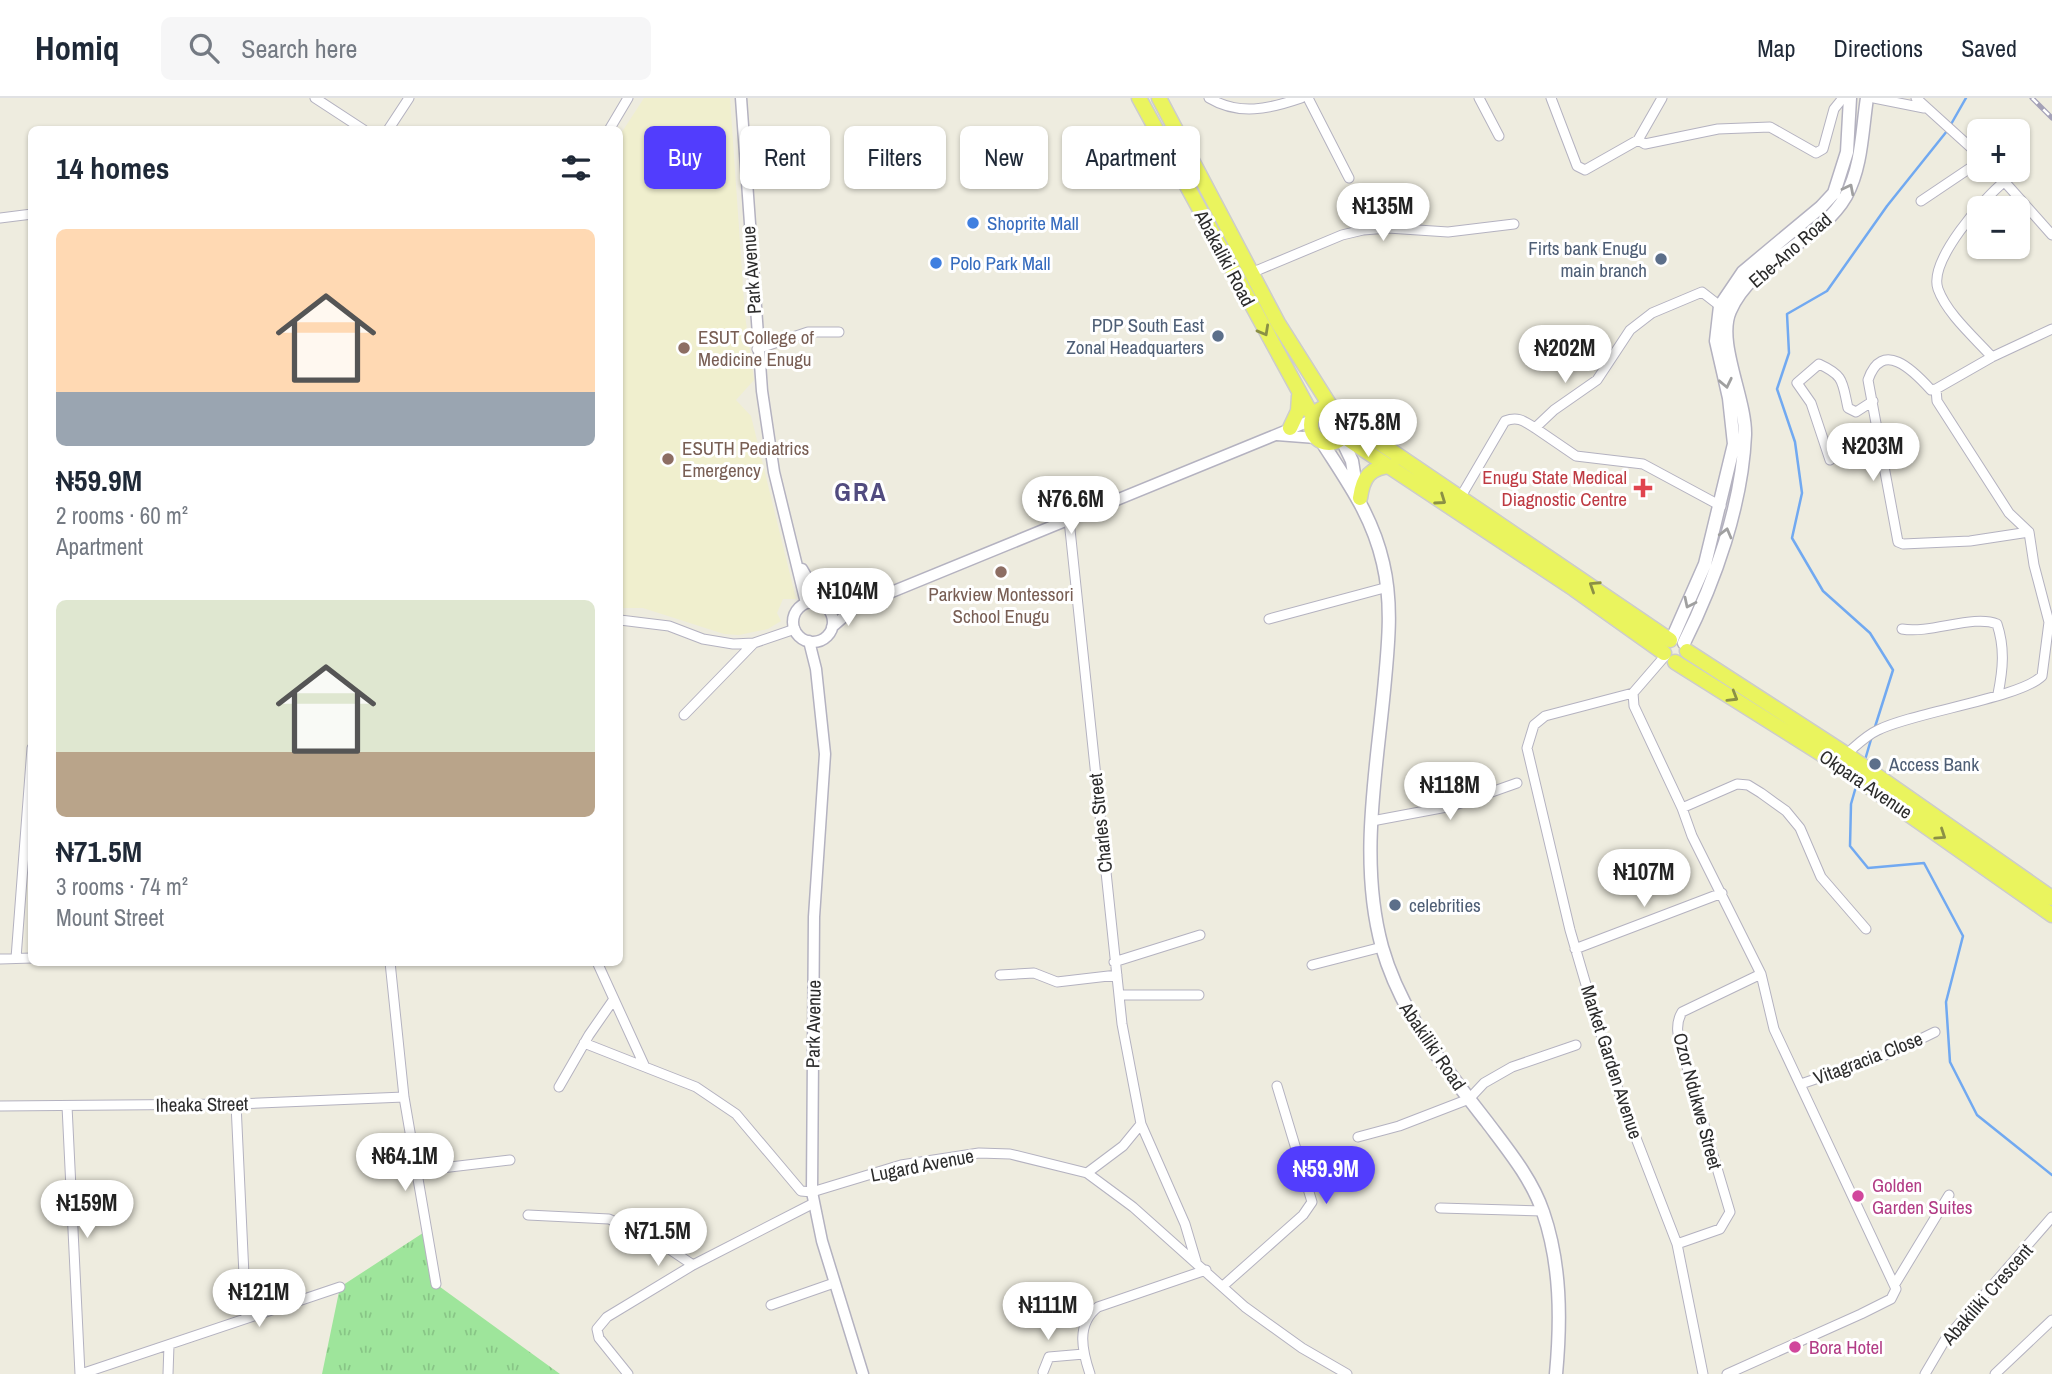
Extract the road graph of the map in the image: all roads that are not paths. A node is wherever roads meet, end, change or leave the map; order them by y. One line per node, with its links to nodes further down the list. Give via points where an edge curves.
1 (315, 98): 19 (street)
2 (409, 98): 20 (street)
3 (628, 98): 21 (street)
4 (1139, 98): 34 (main road, Abakaliki Road)
5 (1159, 98): 33 (main road, Abakaliki Road)
6 (1209, 98): 7 (street, via 1244,110)
7 (1301, 98)
8 (1308, 98): 26 (street)
9 (1479, 98): 22 (street)
10 (1551, 98): 23 (street, via 1579,168 1587,169)
11 (1662, 98): 23 (street)
12 (1843, 98): 23 (street, via 1834,108 1823,149 1816,153 1770,127 1718,129 1645,144)
13 (1850, 98): 37 (main road, Ebe-Ano Road, via 1847,152 1834,193 1743,272)
14 (1867, 98): 73 (main road, Ebe-Ano Road, one-way to 14, via 1721,549 1744,450 1743,407 1727,320 1752,281 1842,203 1854,178)
15 (1874, 98): 18 (street)
16 (1916, 98): 18 (street)
17 (741, 99): 40 (street, Park Avenue)
18 (1924, 108): 24 (street)
19 (357, 126)
20 (391, 126)
21 (611, 126)
22 (1499, 136)
23 (1638, 140)
24 (1967, 142)
25 (1967, 170): 29 (street)
26 (1349, 178)
27 (2004, 182): 41 (street, via 1971,215 1938,268 1936,281 1941,296)
28 (2006, 182): 35 (street)
29 (1922, 201)
30 (28, 214): 31 (street)
31 (0, 218)
32 (1514, 224): 36 (street, via 1448,232 1363,230)
33 (1227, 229): 34 (main road); 36 (main road, Abakaliki Road)
34 (1213, 234): 43 (main road, Abakaliki Road, one-way to 43)
35 (2052, 236)
36 (1251, 273): 45 (main road, Abakaliki Road)
37 (1720, 306): 49 (street, via 1702,292 1652,313 1630,330 1597,380); 57 (main road, Ebe-Ano Road, one-way to 57, via 1716,341 1734,434)
38 (2052, 329): 41 (street)
39 (839, 332): 40 (street, via 808,332)
40 (757, 349): 61 (street, Park Avenue, via 774,472)
41 (1992, 357): 42 (street)
42 (1936, 389): 44 (street, via 1931,390 1902,364 1892,359 1880,361 1868,380); 60 (street, via 1937,401 2009,513)
43 (1299, 396): 46 (main road, Abakaliki Road); 48 (main road)
44 (1873, 401): 53 (street, via 1856,412 1848,408 1842,379 1819,364 1797,383 1811,403); 60 (street, via 1898,542 1969,541)
45 (1331, 407): 46 (main road, via 1319,410); 47 (main road)
46 (1312, 419): 48 (street); 52 (main road)
47 (1346, 420): 51 (main road); 56 (main road, Okpara Avenue)
48 (1290, 428): 50 (street)
49 (1535, 428): 56 (street, via 1522,420 1505,421); 57 (street, via 1576,456 1643,464)
50 (1274, 435): 52 (street); 58 (street)
51 (1342, 437): 52 (main road, via 1334,442); 54 (main road, Okpara Avenue); 55 (main road)
52 (1319, 440): 55 (main road)
53 (1830, 460)
54 (1392, 466): 55 (main road, via 1369,473); 59 (main road, Okpara Avenue, one-way to 59)
55 (1358, 496): 62 (main road, Abakiliki Road, via 1376,539)
56 (1460, 498): 59 (main road, Okpara Avenue)
57 (1721, 506): 73 (main road, Ebe-Ano Road, one-way to 73)
58 (1069, 520): 65 (street); 92 (street, Charles Street)
59 (1489, 524): 73 (main road, Okpara Avenue)
60 (2029, 532): 75 (street, via 2049,622 2044,671 2038,680)
61 (799, 563): 63 (street); 64 (street)
62 (1388, 587): 66 (street); 80 (main road, Abakiliki Road, via 1389,638)
63 (806, 603): 64 (street); 69 (street, via 796,612)
64 (824, 605): 65 (street); 68 (street, via 832,615)
65 (855, 607): 68 (street)
66 (1269, 619)
67 (623, 620): 72 (street, via 669,626 718,642)
68 (832, 627): 71 (street)
69 (795, 629): 71 (street); 72 (street)
70 (1902, 629): 75 (street, via 1921,632 1985,621 1997,624 2003,642)
71 (815, 640): 119 (street, Park Avenue, via 825,754 814,917)
72 (754, 643): 76 (street)
73 (1674, 649): 74 (street); 77 (main road, Okpara Avenue)
74 (1633, 693): 79 (street, via 1634,706); 88 (street, Market Garden Avenue, via 1545,716 1534,725 1527,748)
75 (1998, 694): 77 (street, via 1878,730 1866,737)
76 (684, 715)
77 (1854, 767): 83 (main road, Okpara Avenue); 84 (main road, Okpara Avenue, one-way to 84)
78 (1517, 783): 80 (street, via 1452,806)
79 (1682, 808): 82 (street); 85 (street, via 1737,785 1762,793 1800,828 1821,877)
80 (1372, 821): 87 (main road, Abakiliki Road, via 1371,888)
81 (28, 822): 89 (street)
82 (1722, 893): 88 (street); 96 (street)
83 (2052, 898)
84 (2052, 915)
85 (1866, 929)
86 (1200, 935): 92 (street)
87 (1382, 947): 93 (street); 110 (main road, Abakiliki Road, via 1406,1010)
88 (1575, 949): 126 (street, Market Garden Avenue, via 1622,1102)
89 (16, 958): 90 (street); 91 (street)
90 (28, 958)
91 (0, 959)
92 (1114, 962): 98 (street, Charles Street)
93 (1312, 965)
94 (390, 966): 109 (street)
95 (599, 966): 101 (street)
96 (1761, 974): 106 (street, via 1774,1029); 126 (street, Ozor Ndukwe Street, via 1679,1017 1677,1032 1730,1212 1720,1229)
97 (1000, 975): 98 (street, via 1034,973 1057,982)
98 (1117, 975): 99 (street, Charles Street)
99 (1119, 995): 100 (street); 114 (street, Charles Street)
100 (1199, 995)
101 (614, 999): 103 (street); 105 (street)
102 (1935, 1032): 106 (street, Vitagracia Close, via 1894,1052)
103 (584, 1042): 105 (street); 108 (street)
104 (1576, 1045): 110 (street, via 1511,1067 1484,1083)
105 (645, 1067): 119 (street, via 696,1087 736,1114 796,1187)
106 (1801, 1084): 134 (street)
107 (1277, 1086): 132 (street, via 1312,1202)
108 (559, 1087)
109 (404, 1097): 111 (street, Iheaka Street); 117 (street)
110 (1469, 1099): 115 (street); 123 (main road, Abakiliki Road, via 1513,1158)
111 (236, 1104): 113 (street, Iheaka Street); 136 (street)
112 (0, 1106): 113 (street, Iheaka Street)
113 (67, 1106): 141 (street)
114 (1142, 1124): 118 (street, via 1123,1146); 127 (street, Charles Street, via 1185,1223)
115 (1358, 1137)
116 (510, 1160): 117 (street)
117 (416, 1171): 131 (street)
118 (1087, 1172): 119 (street, Lugard Avenue, via 1010,1154 979,1153 901,1165); 127 (street, Lugard Avenue)
119 (812, 1192): 121 (street, Park Avenue)
120 (1949, 1195): 134 (street)
121 (814, 1203): 128 (street); 130 (street, Park Avenue)
122 (1440, 1208): 123 (street)
123 (1543, 1211): 147 (main road, Abakiliki Road, via 1558,1284)
124 (528, 1215): 128 (street, via 609,1219 649,1236)
125 (2052, 1217): 150 (street, Abakiliki Crescent, via 1945,1340)
126 (1677, 1244): 148 (street, Market Garden Avenue)
127 (1196, 1261): 129 (street, Lugard Avenue)
128 (693, 1265): 143 (street, via 600,1324 598,1338)
129 (1206, 1270): 132 (street, Lugard Avenue); 139 (street, via 1098,1307 1083,1326)
130 (834, 1283): 135 (street); 144 (street, Park Avenue)
131 (436, 1284)
132 (1223, 1286): 146 (street, Lugard Avenue, via 1279,1332)
133 (340, 1287): 136 (street)
134 (1895, 1289): 149 (street, via 1891,1299)
135 (771, 1306)
136 (246, 1318): 138 (street)
137 (2049, 1322): 151 (street)
138 (169, 1345): 141 (street); 142 (street)
139 (1084, 1354): 140 (street, via 1049,1357); 145 (street)
140 (1043, 1372)
141 (80, 1374)
142 (168, 1374)
143 (628, 1374)
144 (863, 1374)
145 (1090, 1374)
146 (1347, 1374)
147 (1556, 1374)
148 (1703, 1374)
149 (1727, 1374)
150 (1925, 1374)
151 (1995, 1374)

